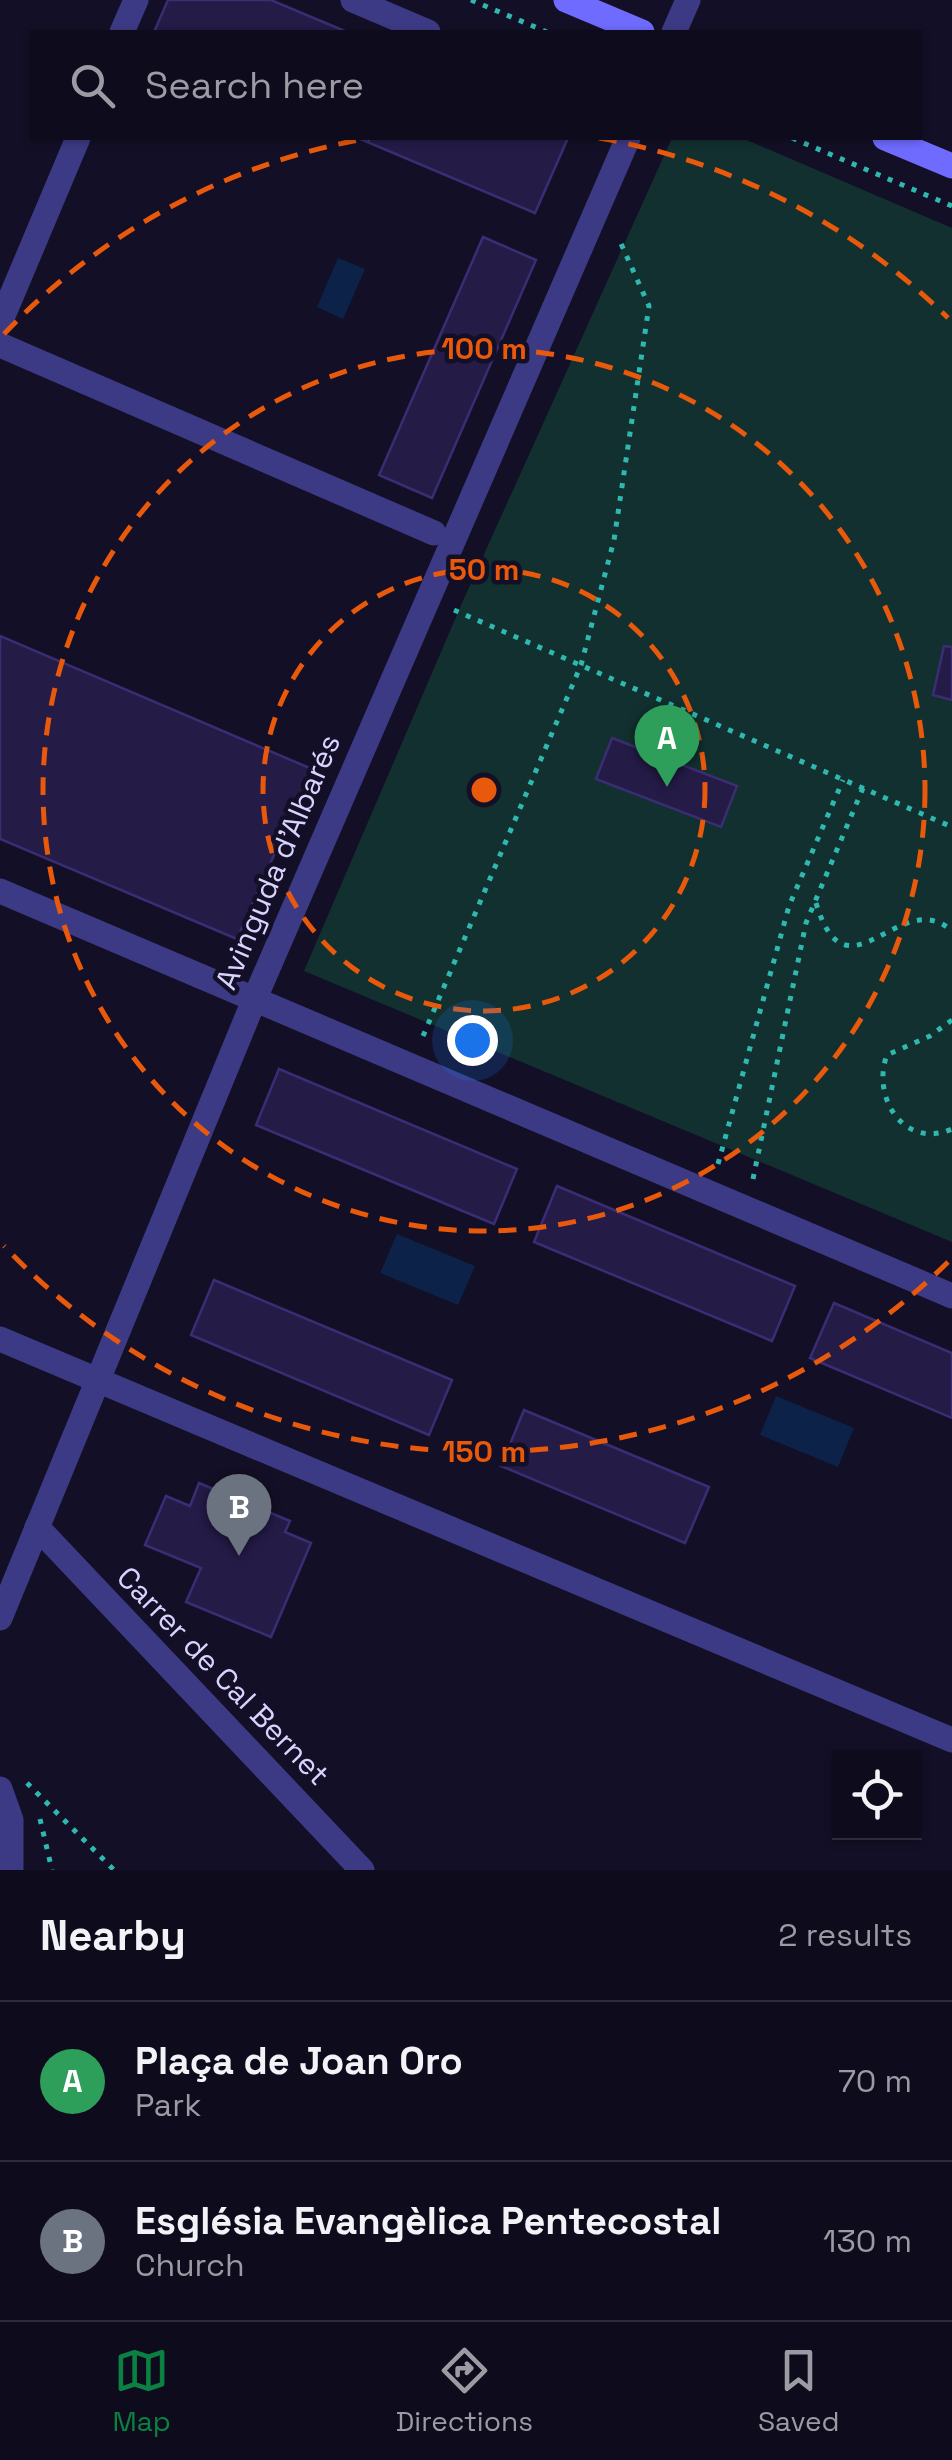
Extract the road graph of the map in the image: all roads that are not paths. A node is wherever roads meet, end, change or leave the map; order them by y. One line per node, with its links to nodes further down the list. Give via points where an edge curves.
1 (136, 0): 5 (street)
2 (354, 0): 6 (street)
3 (566, 0): 7 (main road)
4 (688, 0): 8 (street)
5 (123, 30)
6 (423, 30)
7 (637, 30)
8 (675, 30)
9 (77, 140): 13 (street)
10 (627, 140): 17 (street, Avinguda d'Albarés)
11 (890, 140): 12 (main road)
12 (952, 166)
13 (0, 323)
14 (0, 346): 15 (street)
15 (434, 532)
16 (0, 891): 17 (street)
17 (254, 998): 18 (street); 20 (street, Avinguda d'Albarés)
18 (952, 1296)
19 (0, 1339): 20 (street)
20 (96, 1380): 21 (street, Avinguda d'Albarés); 23 (street)
21 (37, 1527): 22 (street, Avinguda d'Albarés); 26 (street, Carrer de Cal Bernet)
22 (0, 1618)
23 (952, 1740)
24 (11, 1784): 25 (street)
25 (11, 1870)
26 (362, 1870)

